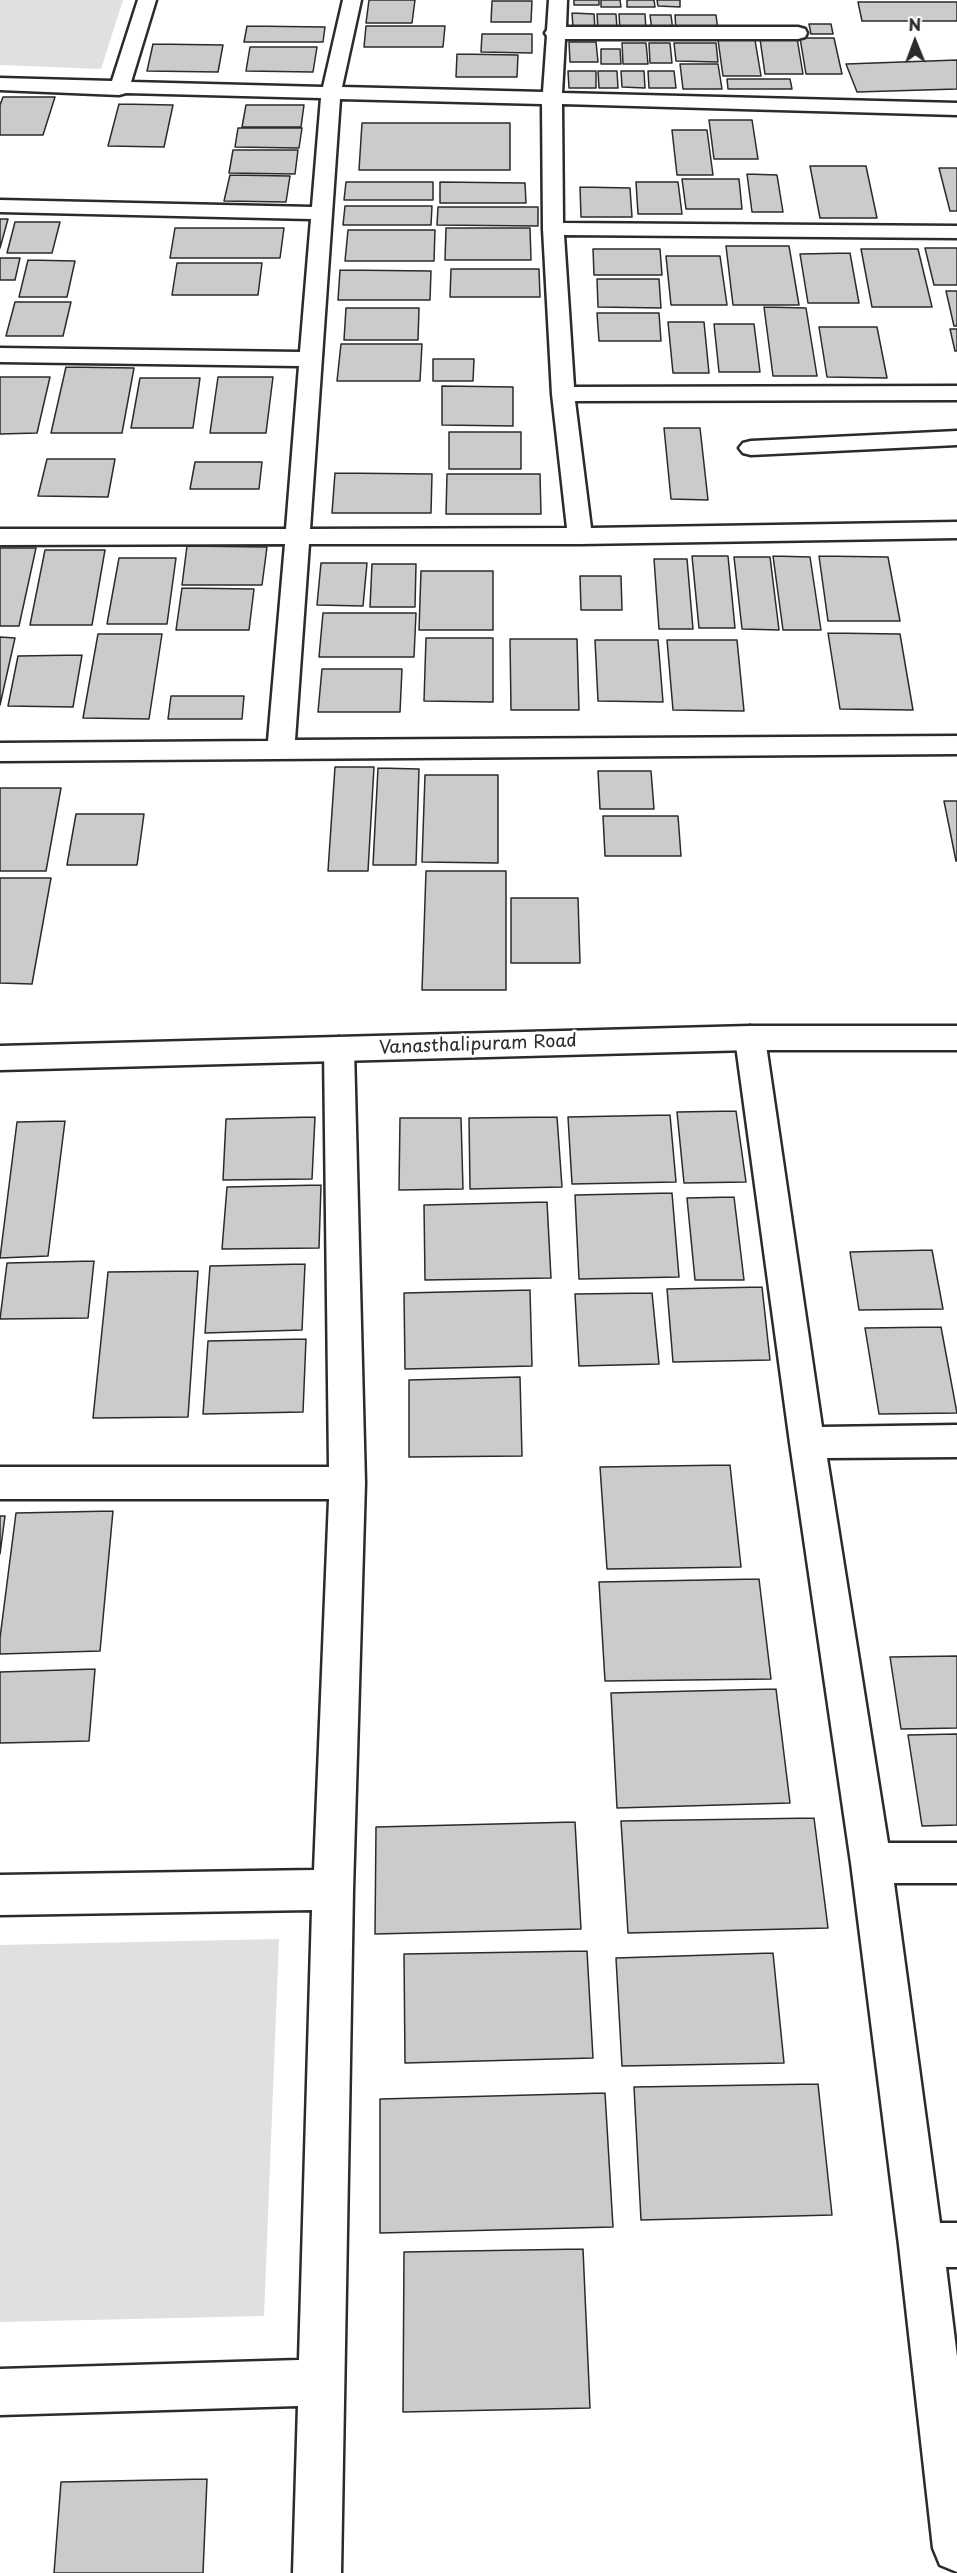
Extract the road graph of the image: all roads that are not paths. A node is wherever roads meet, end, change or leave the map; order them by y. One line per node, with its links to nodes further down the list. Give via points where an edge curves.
1 (147, 0): 7 (street)
2 (352, 0): 8 (street)
3 (558, 0): 4 (street)
4 (554, 33): 5 (street); 9 (street)
5 (798, 33)
6 (0, 84): 7 (street)
7 (119, 88): 8 (street)
8 (331, 94): 9 (street); 12 (street)
9 (552, 100): 10 (street); 13 (street)
10 (957, 109)
11 (0, 206): 12 (street)
12 (322, 213): 16 (street)
13 (553, 229): 14 (street); 18 (street)
14 (957, 232)
15 (0, 354): 16 (street)
16 (310, 359): 24 (street)
17 (957, 393): 18 (street)
18 (563, 394): 22 (street)
19 (957, 438): 20 (street)
20 (751, 448)
21 (957, 530): 22 (street)
22 (580, 536): 24 (street)
23 (0, 537): 24 (street)
24 (296, 538): 26 (street)
25 (957, 745): 26 (street)
26 (281, 751): 27 (street)
27 (0, 752)
28 (750, 1038): 29 (street, Vanasthalipuram Road); 30 (street, Vanasthalipuram Road); 33 (street)
29 (957, 1038)
30 (339, 1049): 31 (street, Vanasthalipuram Road); 35 (street)
31 (0, 1058)
32 (957, 1441): 33 (street)
33 (807, 1443): 36 (street)
34 (0, 1483): 35 (street)
35 (347, 1483): 38 (street)
36 (871, 1863): 37 (street); 40 (street)
37 (957, 1863)
38 (333, 1890): 39 (street); 41 (street)
39 (0, 1895)
40 (939, 2245): 43 (street)
41 (321, 2382): 42 (street); 44 (street)
42 (0, 2392)
43 (957, 2548)
44 (317, 2573)

